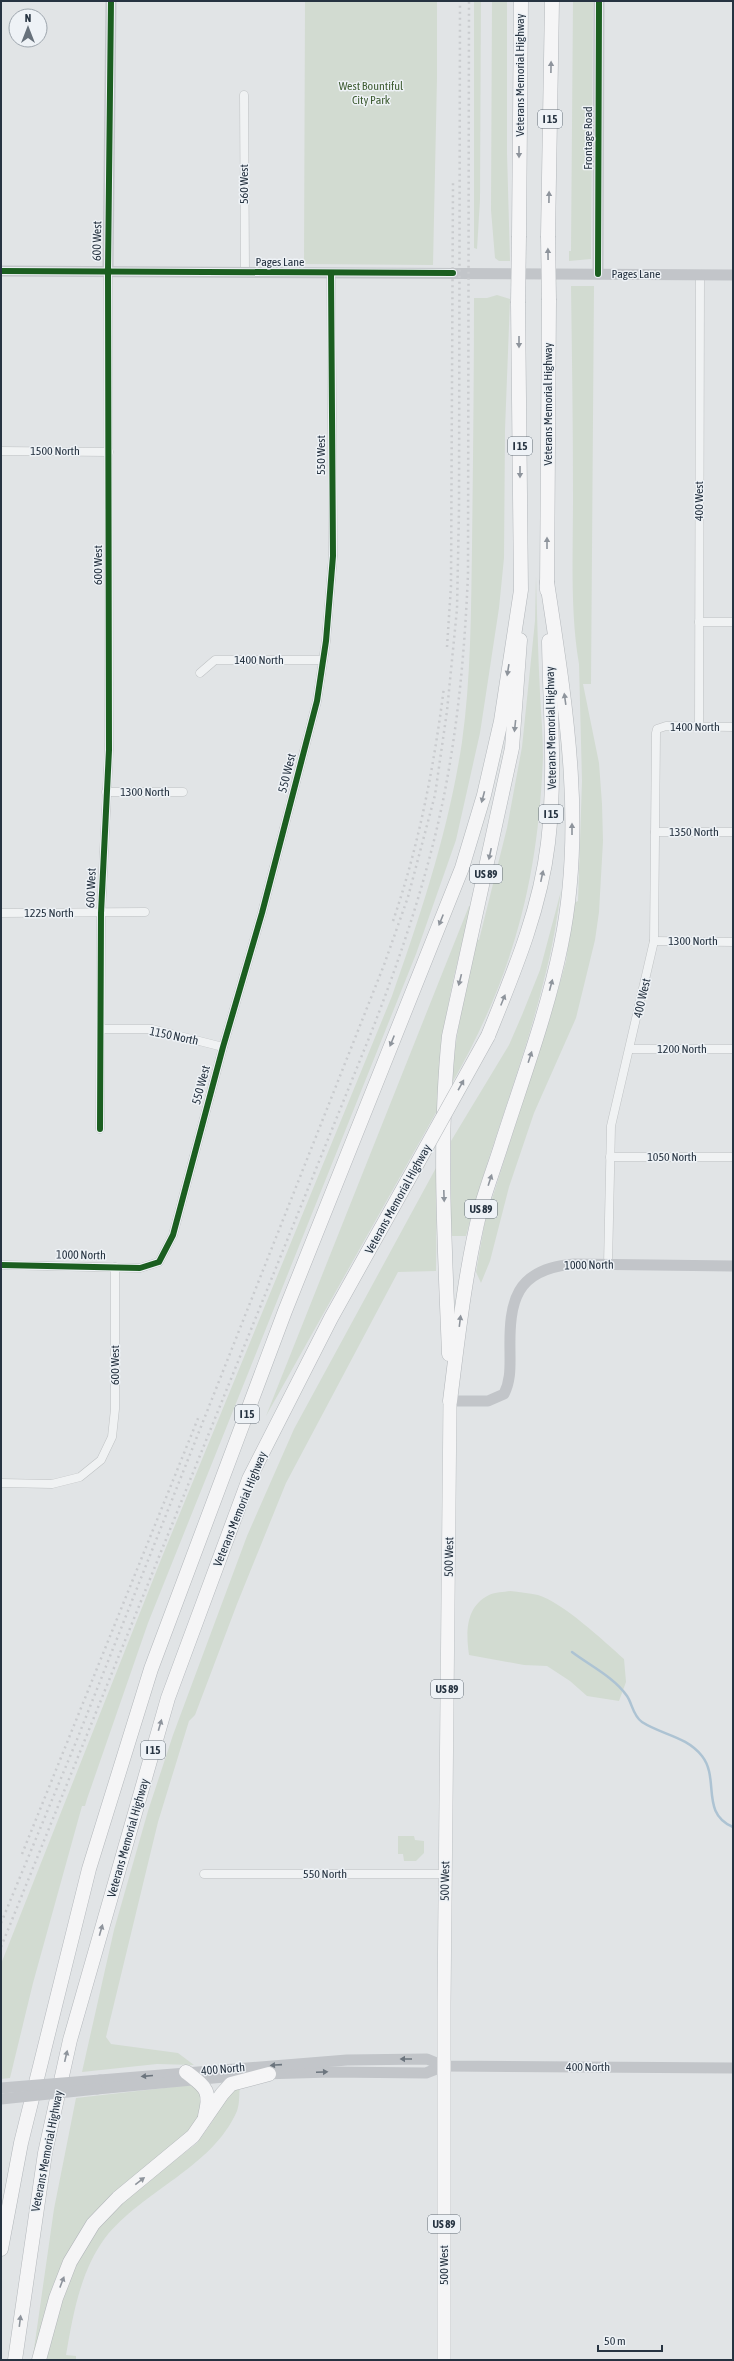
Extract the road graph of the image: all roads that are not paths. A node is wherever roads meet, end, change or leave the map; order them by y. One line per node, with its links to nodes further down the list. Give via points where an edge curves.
1 (111, 1): 7 (street, 600 West)
2 (520, 1): 16 (highway, Veterans Memorial Highway / I 15, one-way to 16, bridge, via 518,302)
3 (552, 1): 15 (highway, Veterans Memorial Highway / I 15, one-way to 3, bridge)
4 (599, 1): 10 (street, Frontage Road)
5 (244, 95): 8 (street, 560 West)
6 (1, 271): 7 (street, Pages Lane)
7 (108, 272): 8 (street, Pages Lane); 14 (street, 600 West)
8 (245, 272): 9 (street, Pages Lane)
9 (331, 273): 10 (street, Pages Lane); 19 (street, 550 West, via 332,556)
10 (598, 274): 11 (street, Pages Lane)
11 (700, 275): 12 (street, Pages Lane); 17 (street, 400 West)
12 (733, 275)
13 (1, 451): 14 (street, 1500 North)
14 (109, 452): 24 (street, 600 West, via 109,750)
15 (547, 582): 45 (highway, US 89, one-way to 15, via 462,1300 481,1210 541,1023 561,945 568,898 572,858 572,802 567,712); 58 (highway, Veterans Memorial Highway / I 15, one-way to 15, bridge, via 45,2153 70,2040 168,1698 249,1479 331,1318 488,1036 517,966 534,912 548,845 553,794)
16 (521, 590): 45 (highway, US 89, one-way to 45, via 520,659 512,748 483,888 456,995 444,1083 443,1191); 57 (highway, Veterans Memorial Highway / I 15, one-way to 57, via 501,721 484,795 462,868 285,1311 151,1669 85,1884 21,2143)
17 (699, 622): 18 (street); 21 (street, 400 West)
18 (733, 622)
19 (322, 660): 20 (street, 1400 North, via 215,660); 34 (street, 550 West, via 316,701 291,802)
20 (200, 673)
21 (699, 727): 22 (street, 1400 North); 23 (street, 1400 North, via 666,726)
22 (733, 727)
23 (657, 729): 26 (street, 400 West)
24 (106, 792): 25 (street, 1300 North); 30 (street, 600 West)
25 (183, 792)
26 (654, 832): 27 (street, 1350 North); 31 (street, 400 West)
27 (733, 832)
28 (1, 912): 30 (street, 1225 North)
29 (145, 912): 30 (street, 1225 North)
30 (101, 913): 33 (street, 600 West)
31 (654, 941): 32 (street, 1300 North); 35 (street, 400 West)
32 (733, 942)
33 (101, 1029): 34 (street, 1150 North, via 152,1029); 37 (street, 600 West)
34 (223, 1046): 40 (street, 550 West, via 173,1235)
35 (630, 1049): 36 (street, 1200 North); 38 (street, 400 West, via 612,1126)
36 (733, 1049)
37 (100, 1129)
38 (610, 1157): 39 (street, 1050 North); 42 (street, 400 West)
39 (733, 1157)
40 (159, 1262): 44 (street, 1000 North, via 140,1268)
41 (1, 1265): 44 (street, 1000 North)
42 (608, 1265): 43 (street, 1000 North); 45 (street, 1000 North, via 558,1266 531,1277 522,1287 512,1308 509,1379 504,1394 488,1401)
43 (733, 1266)
44 (115, 1267): 46 (street, 600 West, via 115,1409 112,1437 101,1460 80,1477 52,1484)
45 (450, 1401): 48 (main road, 500 West / US 89)
46 (1, 1484)
47 (204, 1874): 48 (street, 550 North)
48 (445, 1874): 49 (main road, 500 West / US 89)
49 (444, 2066): 50 (street, 400 North); 51 (street, 400 North, one-way to 49, via 426,2073); 52 (street, 400 North, one-way to 52, via 427,2059 347,2060); 60 (main road, 500 West / US 89)
50 (733, 2068)
51 (269, 2074): 52 (street, 400 North); 56 (highway, via 231,2084)
52 (191, 2076): 53 (street, 400 North); 56 (highway, via 208,2093)
53 (98, 2084): 54 (street, 400 North, bridge); 55 (street, 400 North, bridge)
54 (1, 2088)
55 (1, 2098)
56 (203, 2124): 59 (highway, one-way to 56, via 56,2298 70,2262 93,2224 118,2198 181,2148)
57 (1, 2249)
58 (15, 2360)
59 (39, 2360)
60 (444, 2360)

